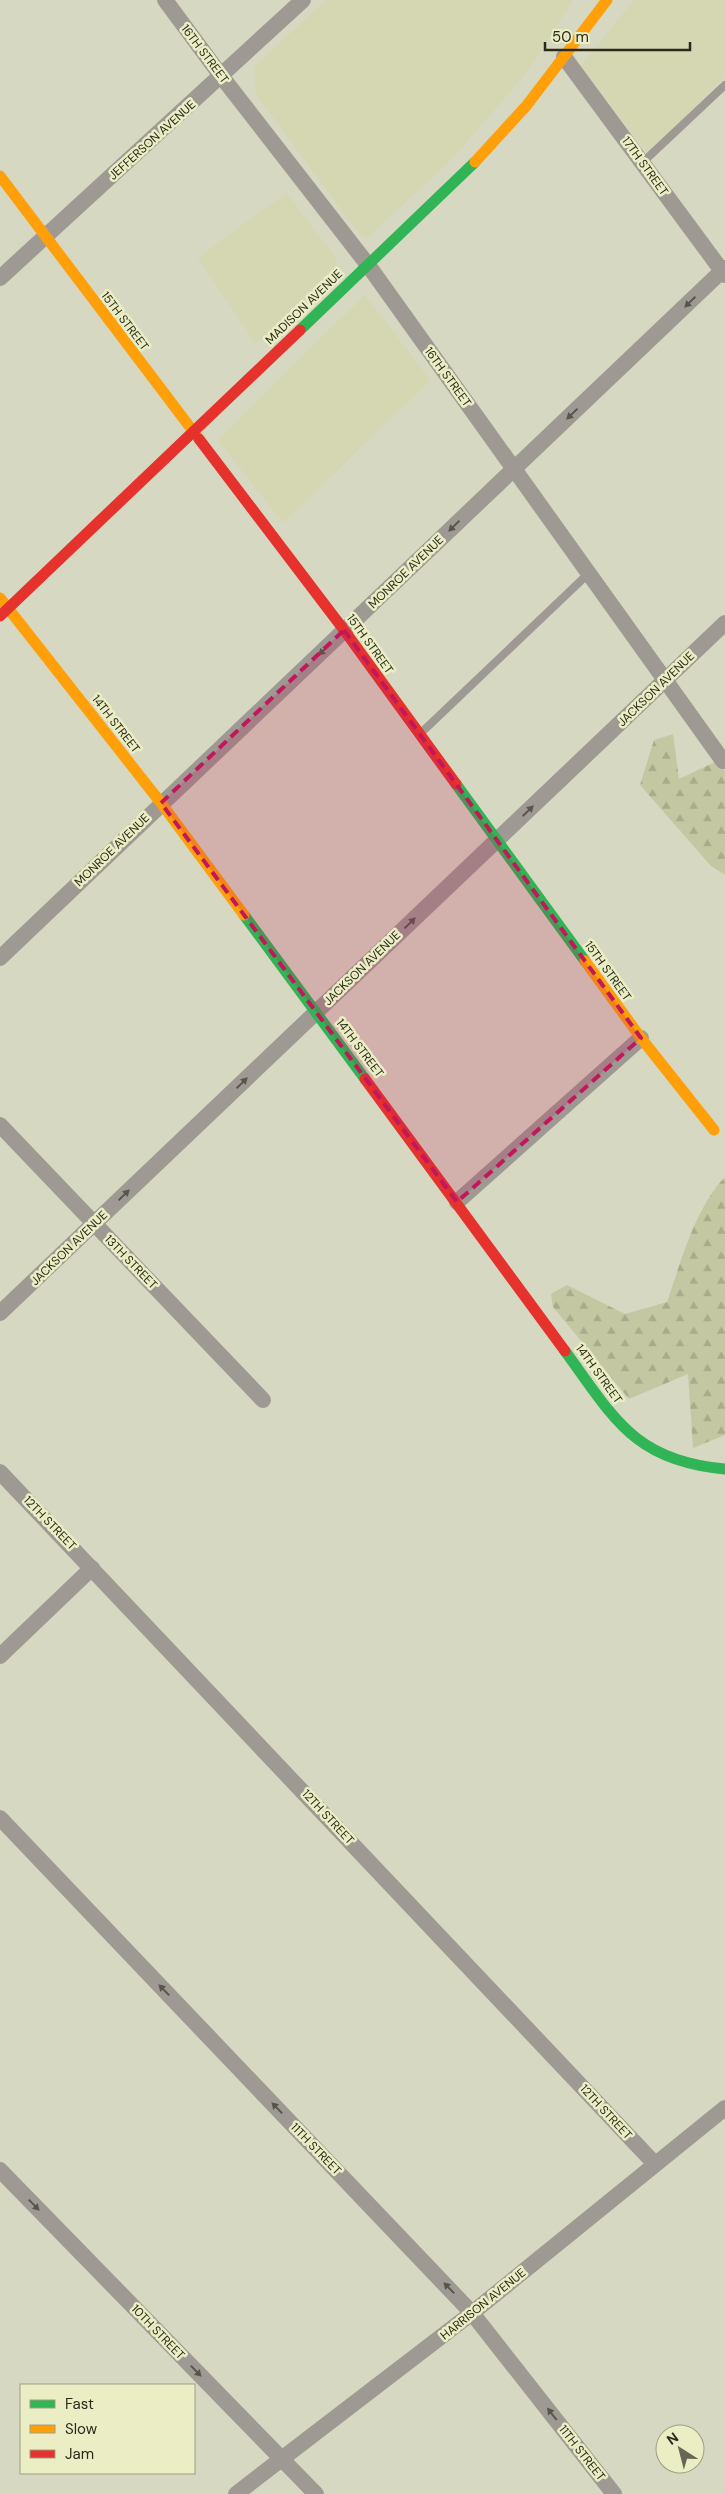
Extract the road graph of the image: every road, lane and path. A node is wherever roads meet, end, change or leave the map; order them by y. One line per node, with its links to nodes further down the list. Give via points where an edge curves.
1 (165, 0): 5 (street, 16TH STREET)
2 (303, 0): 5 (street, JEFFERSON AVENUE)
3 (607, 0): 4 (street, MADISON AVENUE)
4 (564, 57): 7 (street, 17TH STREET); 10 (street, MADISON AVENUE, via 489,149)
5 (222, 77): 9 (street, JEFFERSON AVENUE); 10 (street, 16TH STREET)
6 (725, 85): 7 (lane)
7 (642, 163): 11 (street, 17TH STREET)
8 (0, 176): 9 (street, 15TH STREET)
9 (44, 238): 12 (street, JEFFERSON AVENUE); 13 (street, 15TH STREET)
10 (368, 265): 13 (street, MADISON AVENUE); 14 (street, 16TH STREET)
11 (724, 271): 14 (street, MONROE AVENUE, one-way to 14)
12 (0, 278)
13 (192, 432): 17 (street, MADISON AVENUE); 19 (street, 15TH STREET)
14 (514, 469): 15 (street, 16TH STREET); 19 (street, MONROE AVENUE, one-way to 19)
15 (589, 573): 20 (street, 16TH STREET); 21 (lane)
16 (0, 598): 17 (street, 14TH STREET)
17 (4, 612): 23 (street, 14TH STREET)
18 (725, 623): 20 (street, JACKSON AVENUE)
19 (344, 630): 21 (street, 15TH STREET); 23 (street, MONROE AVENUE, one-way to 23)
20 (666, 680): 22 (street, 16TH STREET); 24 (street, JACKSON AVENUE, one-way to 20)
21 (419, 735): 24 (street, 15TH STREET)
22 (723, 762)
23 (161, 804): 25 (street, MONROE AVENUE); 26 (street, 14TH STREET)
24 (496, 841): 26 (street, JACKSON AVENUE, one-way to 24); 27 (street, 15TH STREET)
25 (0, 958)
26 (316, 1012): 30 (street, 14TH STREET); 31 (street, JACKSON AVENUE, one-way to 26)
27 (641, 1038): 29 (street, 15TH STREET); 30 (street)
28 (0, 1125): 31 (street, 13TH STREET)
29 (714, 1130)
30 (457, 1202): 34 (street, 14TH STREET, via 614,1418 641,1444 670,1460)
31 (94, 1224): 32 (street, JACKSON AVENUE); 33 (street, 13TH STREET)
32 (0, 1314)
33 (263, 1400)
34 (725, 1469)
35 (0, 1472): 36 (street, 12TH STREET)
36 (92, 1568): 37 (street); 40 (street, 12TH STREET)
37 (0, 1656)
38 (0, 1818): 42 (street, 11TH STREET, one-way to 38)
39 (725, 2108): 40 (street, HARRISON AVENUE)
40 (655, 2164): 42 (street, HARRISON AVENUE)
41 (0, 2170): 43 (street, 10TH STREET, one-way to 43)
42 (472, 2313): 43 (street, HARRISON AVENUE); 46 (street, 11TH STREET, one-way to 42)
43 (283, 2460): 44 (street, HARRISON AVENUE); 45 (street, 10TH STREET)
44 (236, 2494)
45 (316, 2494)
46 (614, 2494)

